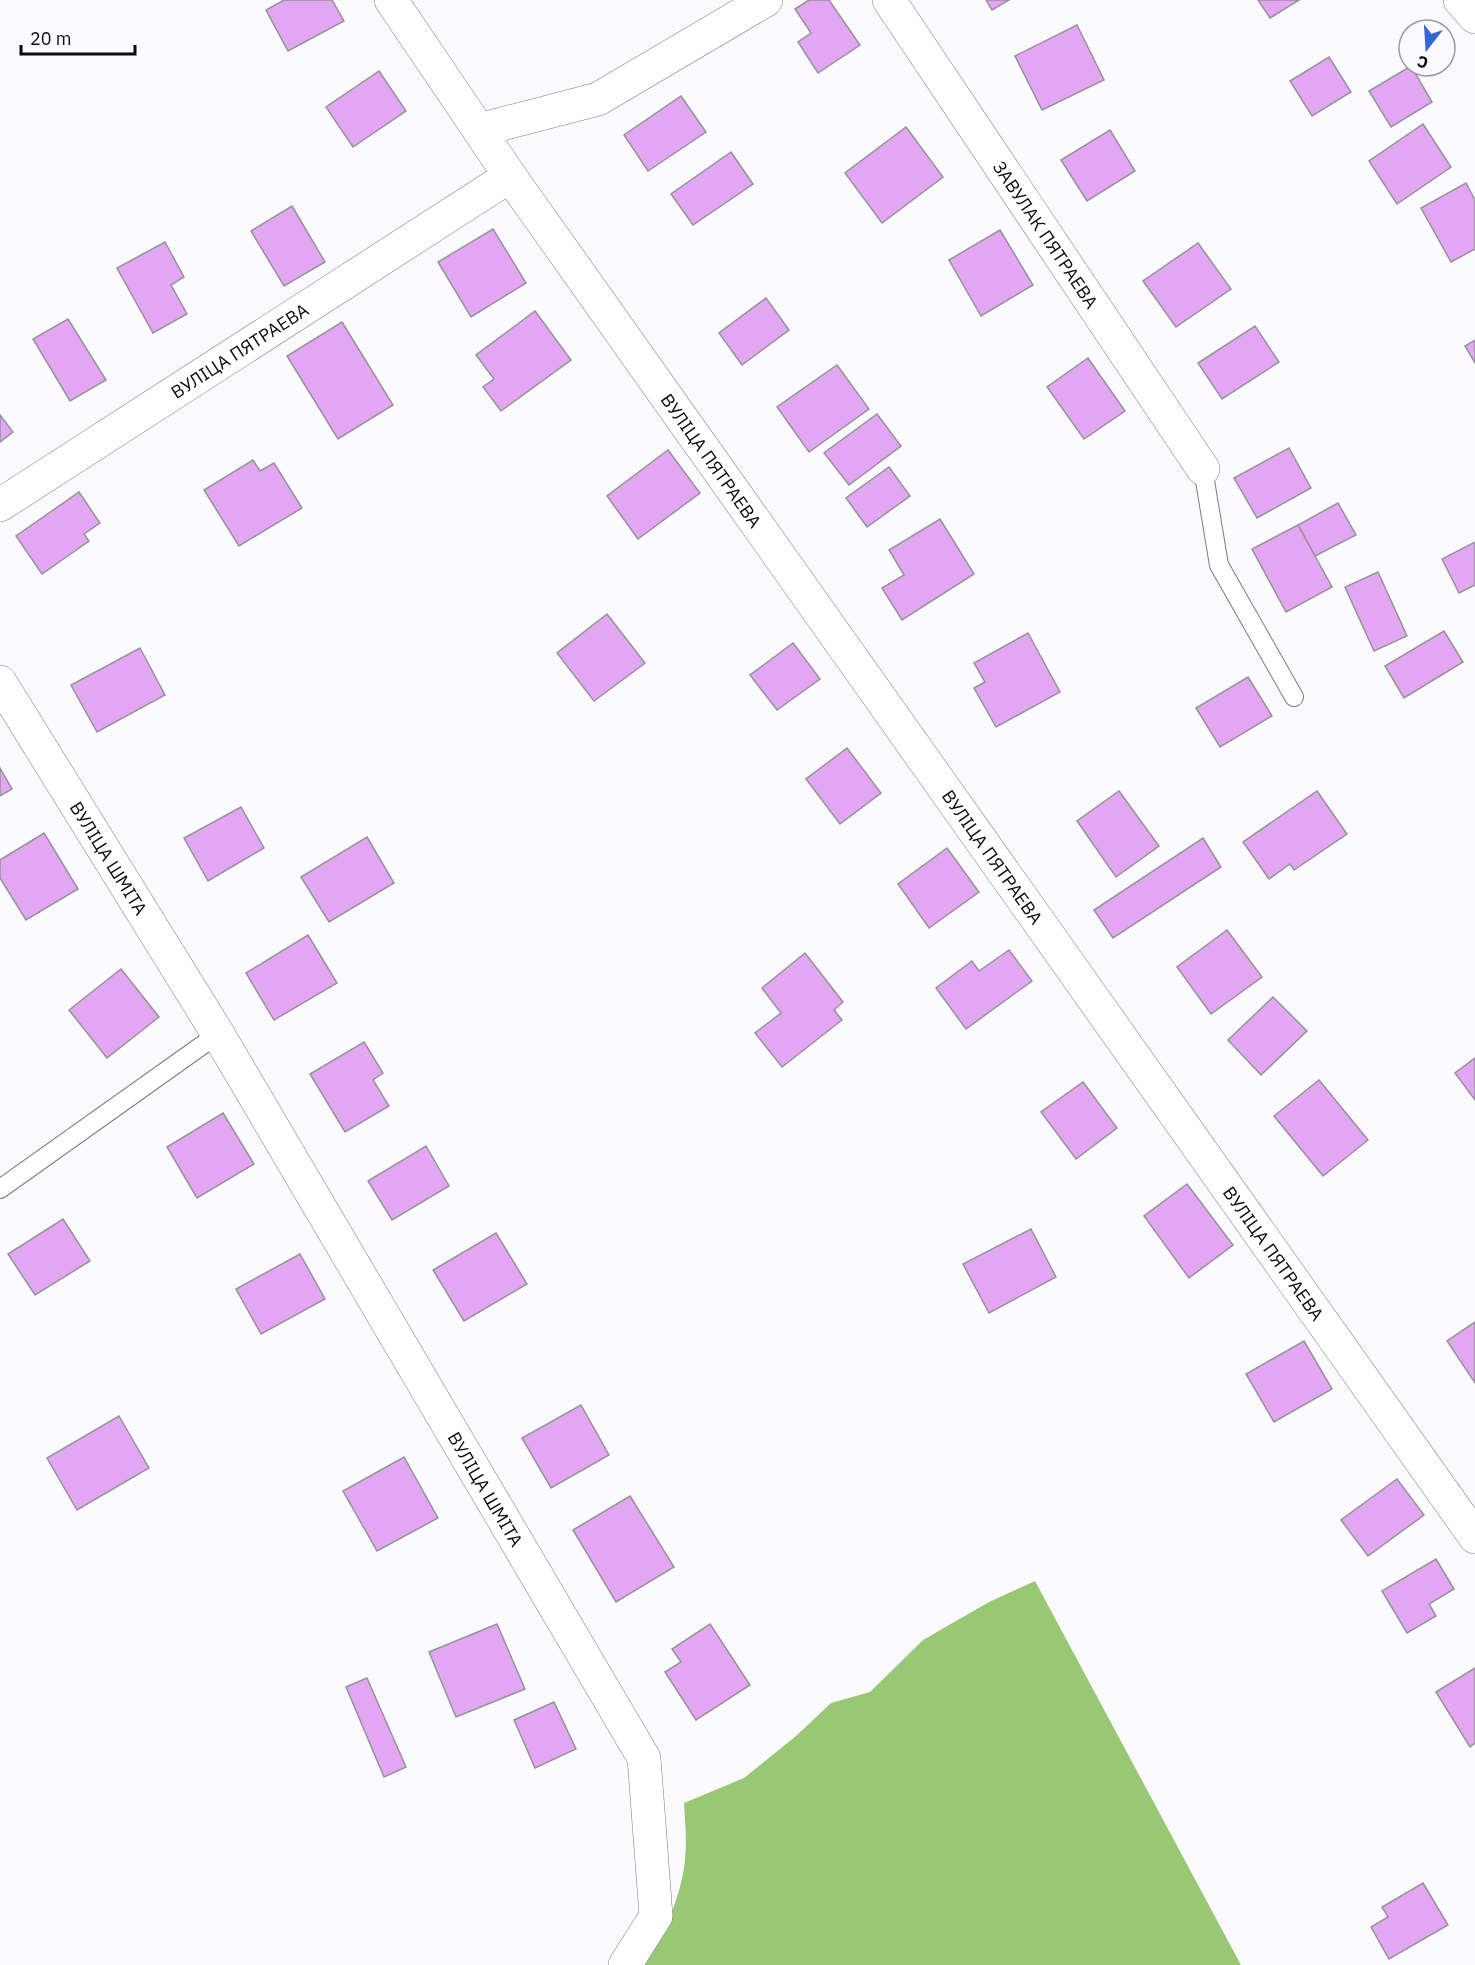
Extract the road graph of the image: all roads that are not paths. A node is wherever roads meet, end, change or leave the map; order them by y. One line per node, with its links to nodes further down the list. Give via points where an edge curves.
1 (391, 0): 6 (street, ВУЛІЦА ПЯТРАЕВА)
2 (765, 0): 6 (street, via 598,99)
3 (889, 0): 8 (street, ЗАВУЛАК ПЯТРАЕВА)
4 (1460, 0): 5 (street)
5 (1475, 17)
6 (479, 130): 7 (street, ВУЛІЦА ПЯТРАЕВА)
7 (510, 176): 9 (street, ВУЛІЦА ПЯТРАЕВА); 14 (street, ВУЛІЦА ПЯТРАЕВА)
8 (1203, 469): 11 (lane, via 1219,565)
9 (0, 506)
10 (0, 682): 12 (street, ВУЛІЦА ШМІТА)
11 (1294, 697)
12 (218, 1034): 13 (lane); 15 (street, ВУЛІЦА ШМІТА, via 644,1758 656,1916)
13 (0, 1189)
14 (1475, 1537)
15 (624, 1965)

